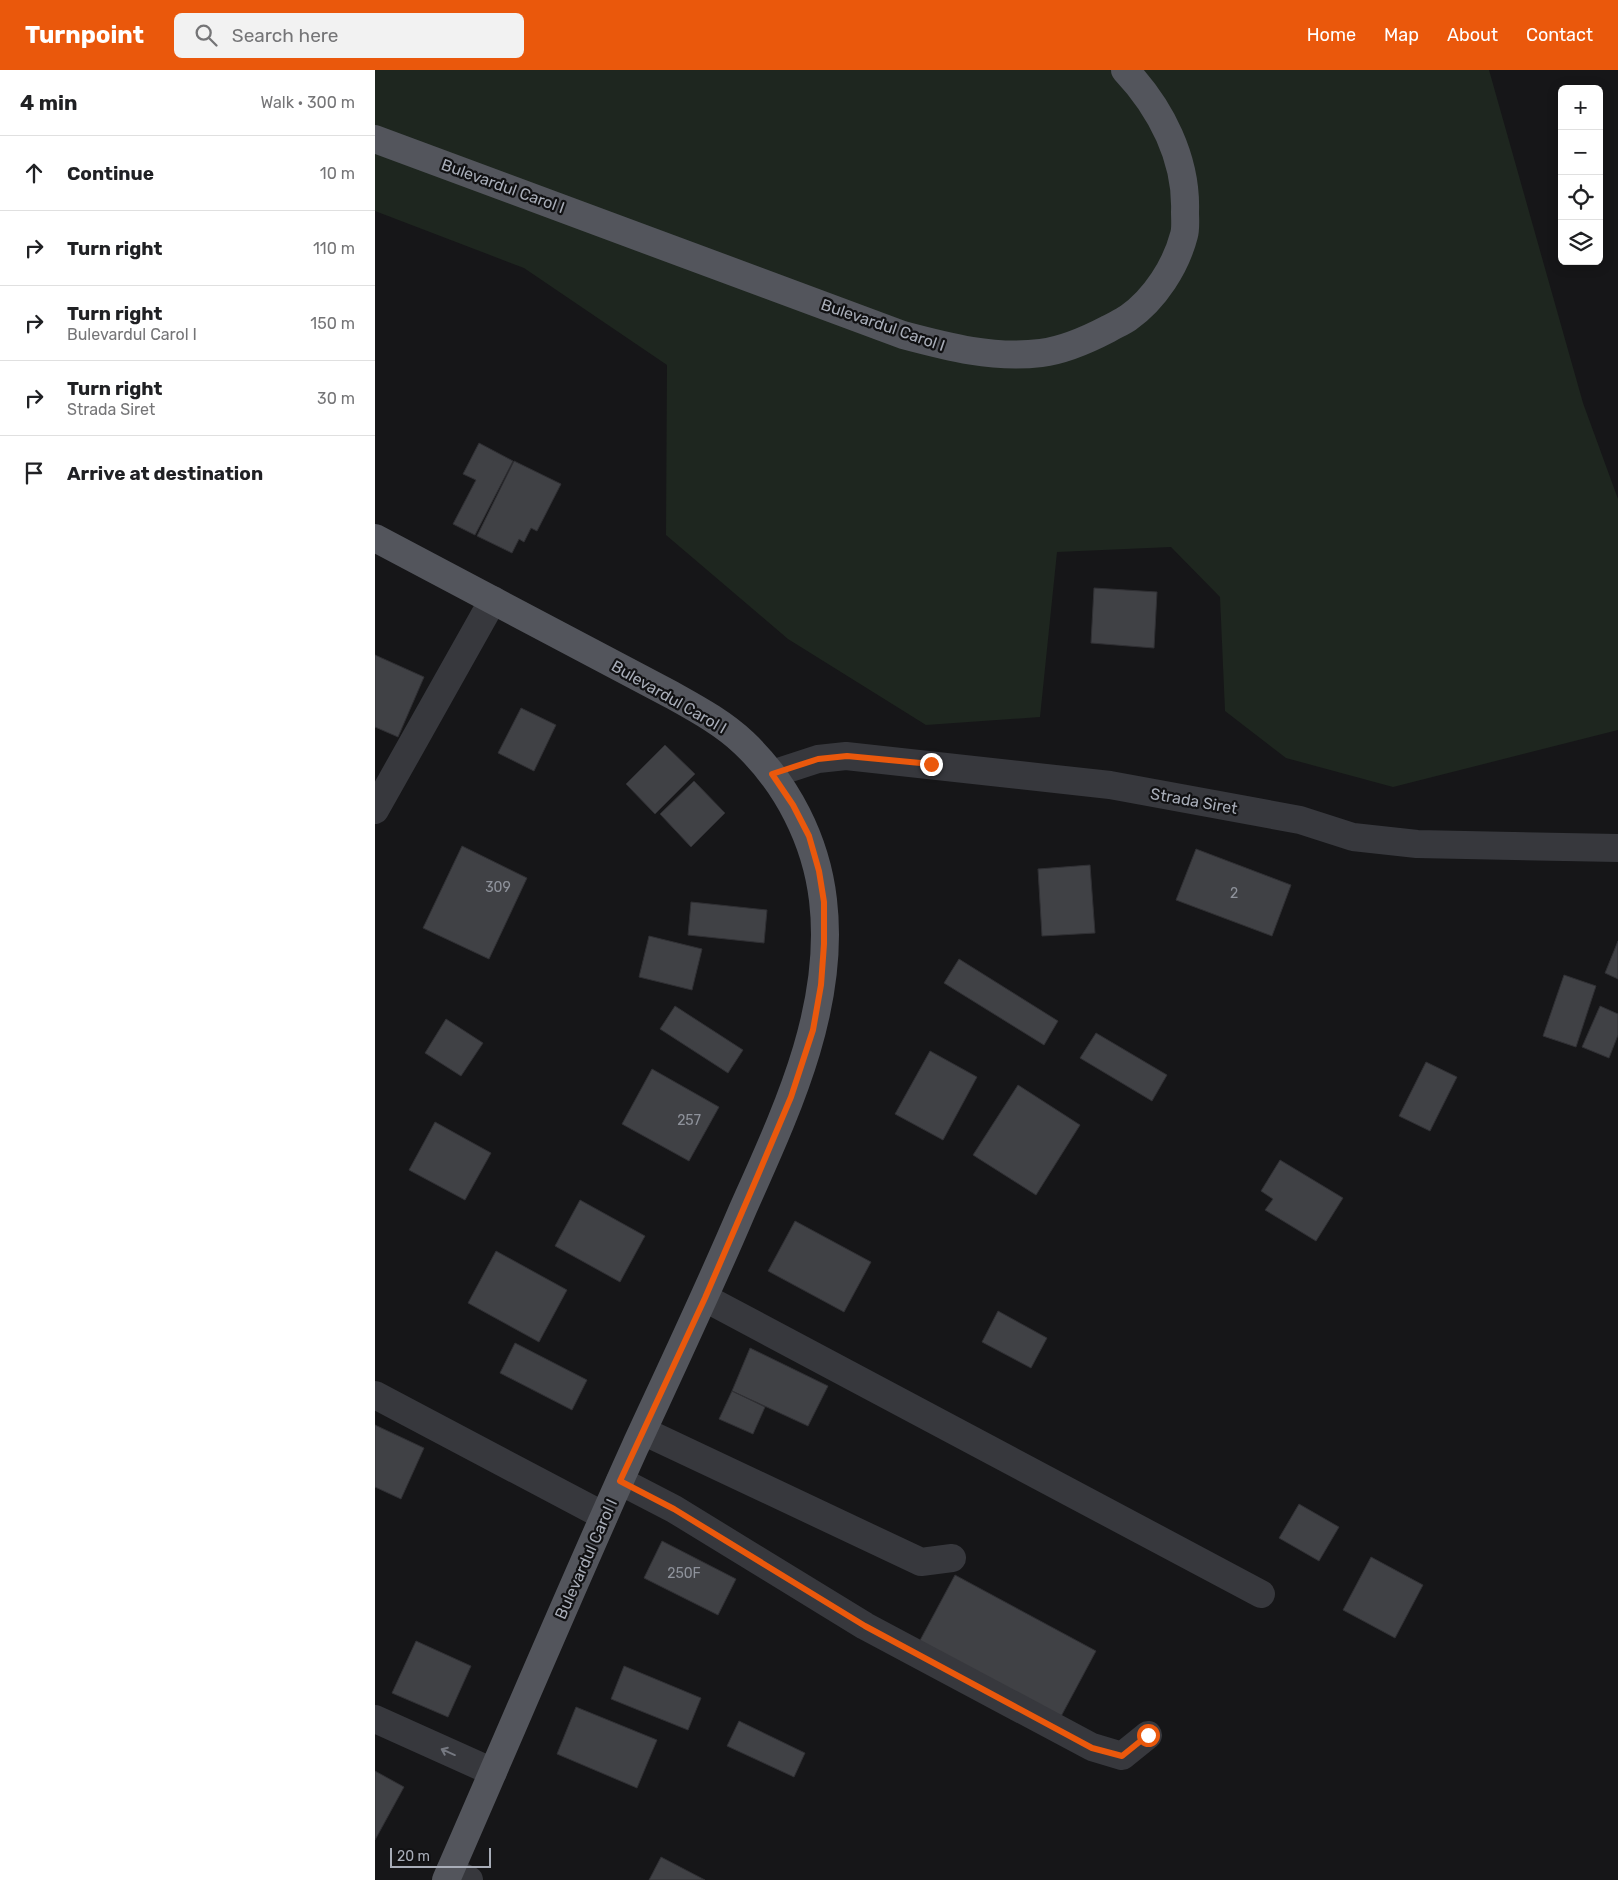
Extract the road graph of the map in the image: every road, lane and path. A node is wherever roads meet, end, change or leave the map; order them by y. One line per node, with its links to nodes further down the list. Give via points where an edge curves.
1 (1125, 70): 2 (main road, Bulevardul Carol I, via 1159,115 1178,156 1186,196 1185,234 1172,267 1153,295 1128,318 1069,347 1041,353 999,355 957,350 903,335)
2 (375, 139)
3 (375, 538): 4 (main road, Bulevardul Carol I)
4 (493, 600): 5 (main road, Bulevardul Carol I, via 712,718 743,742); 6 (street)
5 (772, 774): 7 (street, Strada Siret, via 818,759 847,756 1110,785 1300,820 1353,837 1417,844); 8 (main road, Bulevardul Carol I, via 809,836 819,871 824,902 821,985 813,1030 791,1097)
6 (375, 810)
7 (1618, 848)
8 (705, 1298): 10 (main road, Bulevardul Carol I); 14 (street)
9 (375, 1396): 12 (street)
10 (643, 1431): 11 (main road, Bulevardul Carol I); 13 (street, via 921,1562)
11 (620, 1481): 12 (main road, Bulevardul Carol I); 16 (street, via 674,1509 865,1626 1092,1748 1122,1756)
12 (604, 1516): 17 (main road, Bulevardul Carol I)
13 (952, 1558)
14 (1261, 1594)
15 (375, 1719): 17 (street, one-way to 15)
16 (1148, 1735)
17 (493, 1772): 18 (main road, Bulevardul Carol I)
18 (455, 1877)

